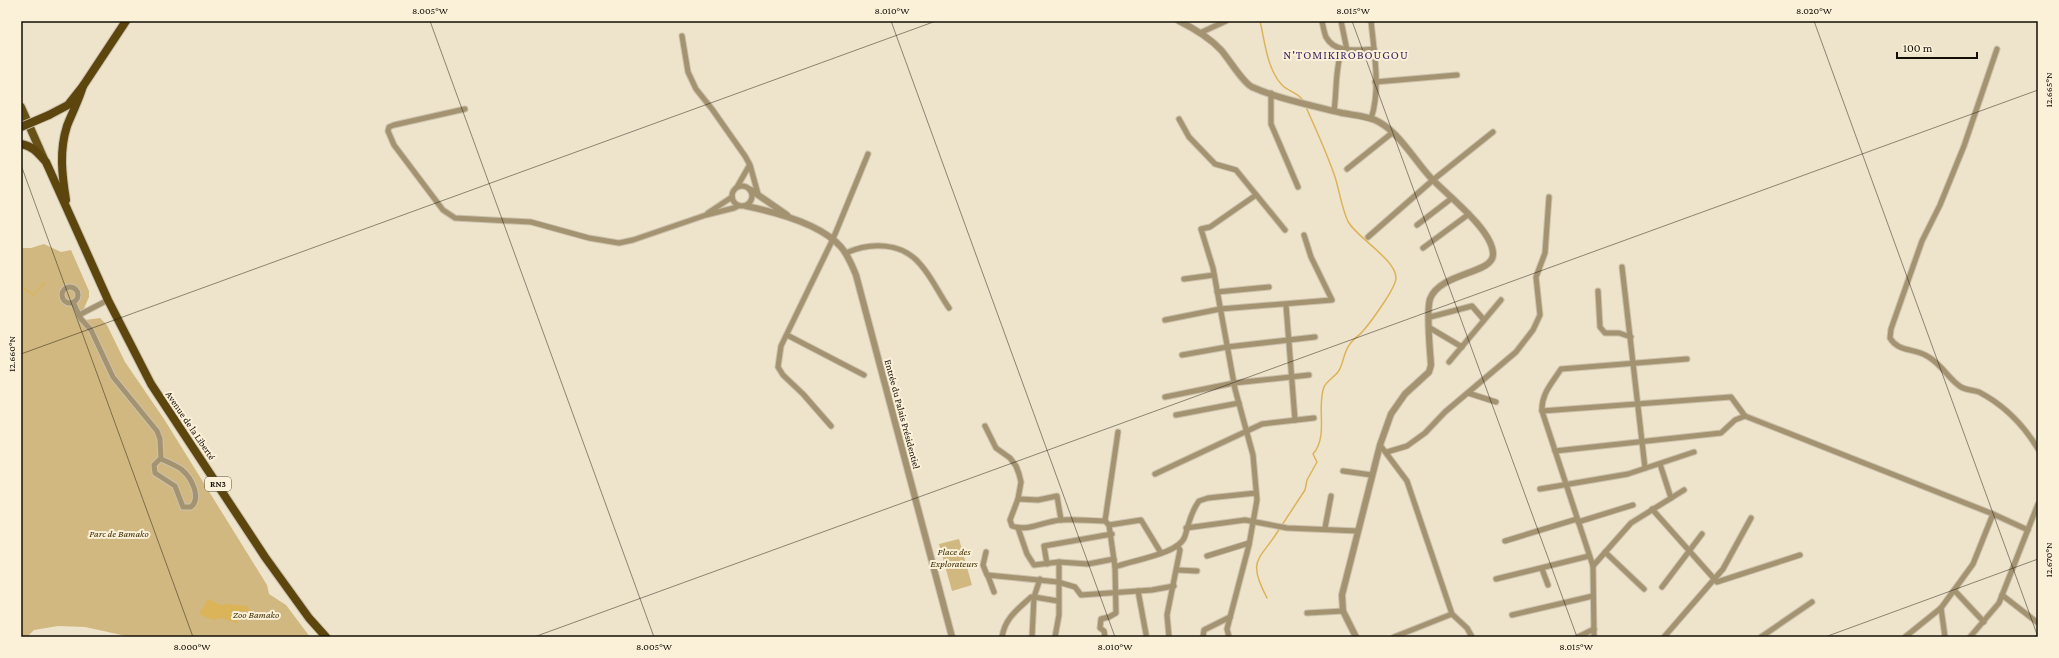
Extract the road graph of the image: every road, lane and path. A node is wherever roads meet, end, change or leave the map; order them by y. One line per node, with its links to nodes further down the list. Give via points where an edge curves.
1 (126, 21): 14 (highway)
2 (1180, 21): 7 (street)
3 (1226, 21): 7 (street)
4 (1322, 21): 9 (street, via 1326,38)
5 (1341, 21): 9 (street)
6 (1371, 21): 10 (street)
7 (1202, 32): 15 (street, via 1222,51 1250,86)
8 (682, 36): 27 (street, via 688,72 696,89 733,137)
9 (1345, 49): 10 (street); 18 (street, via 1338,61)
10 (1374, 49): 13 (street)
11 (1998, 49): 98 (street, via 1964,146 1922,241 1890,338 1898,347 1925,355 1940,364 1962,387 2001,405 2027,430)
12 (1457, 75): 13 (street)
13 (1375, 82): 20 (street)
14 (84, 86): 21 (highway, bridge, via 68,105); 40 (highway, via 68,126 63,148 62,174)
15 (1271, 93): 18 (street); 31 (street, via 1271,124)
16 (21, 107): 26 (main road)
17 (465, 109): 42 (street, via 394,125 389,127 388,131 394,145 443,210 455,218 531,222 589,238 619,243)
18 (1334, 111): 20 (street)
19 (1179, 119): 33 (street, via 1189,137 1215,164 1236,170)
20 (1371, 119): 22 (street, via 1383,124)
21 (21, 127)
22 (1392, 132): 28 (street); 29 (street)
23 (1493, 132): 29 (street)
24 (21, 144): 26 (highway, via 35,150)
25 (868, 154): 48 (street)
26 (46, 162): 40 (highway)
27 (750, 165): 30 (street); 35 (street)
28 (1347, 169)
29 (1433, 180): 37 (street); 47 (street)
30 (737, 187): 32 (street); 34 (street)
31 (1298, 187)
32 (751, 190): 35 (street, Entrée du Palais Présidentiel); 39 (street, via 752,197)
33 (1256, 195): 45 (street); 52 (street, via 1210,227 1201,229)
34 (732, 197): 38 (street); 42 (street)
35 (759, 197): 43 (street, Entrée du Palais Présidentiel)
36 (1549, 197): 82 (street, via 1545,253 1536,277 1540,315 1516,352)
37 (1452, 198): 41 (street); 44 (street)
38 (738, 206): 39 (street); 42 (street)
39 (746, 206): 43 (street, Entrée du Palais Présidentiel)
40 (67, 209): 57 (highway, Avenue de la Liberté / RN3)
41 (1469, 214): 49 (street); 64 (street, via 1490,242 1494,256 1491,262 1481,268 1452,277 1442,284 1430,299)
42 (706, 215)
43 (799, 222): 48 (street, Entrée du Palais Présidentiel)
44 (1417, 225)
45 (1285, 230)
46 (1304, 235): 60 (street, via 1311,257 1332,300)
47 (1368, 237)
48 (833, 239): 50 (street, Entrée du Palais Présidentiel); 68 (street)
49 (1423, 248)
50 (846, 253): 61 (street, via 866,247 887,246 905,251 920,264); 178 (street, Entrée du Palais Présidentiel, via 856,274)
51 (1622, 267): 70 (street)
52 (1214, 275): 53 (street); 56 (street)
53 (1184, 278)
54 (1269, 287): 56 (street)
55 (1598, 291): 70 (street, via 1600,327 1605,333 1619,333)
56 (1217, 292): 62 (street)
57 (108, 300): 63 (street); 177 (highway, Avenue de la Liberté / RN3, via 151,384 266,557 309,618)
58 (1501, 300): 66 (street)
59 (73, 302): 63 (street)
60 (1286, 304): 62 (street); 71 (street)
61 (949, 308)
62 (1220, 309): 65 (street); 72 (street)
63 (79, 315): 102 (street, via 91,330 119,385 157,431)
64 (1430, 317): 66 (street, via 1472,306); 67 (street)
65 (1165, 320)
66 (1484, 320): 73 (street)
67 (1430, 328): 73 (street); 97 (street, via 1429,372 1397,404)
68 (787, 335): 78 (street); 92 (street, via 781,346 778,367)
69 (1315, 337): 71 (street)
70 (1631, 337): 77 (street)
71 (1290, 340): 72 (street); 80 (street)
72 (1226, 346): 74 (street); 81 (street)
73 (1462, 347): 76 (street)
74 (1182, 355)
75 (1687, 359): 77 (street)
76 (1449, 362)
77 (1634, 364): 86 (street); 87 (street, via 1562,369 1542,401)
78 (864, 375)
79 (1309, 375): 80 (street)
80 (1291, 377): 81 (street); 91 (street)
81 (1234, 383): 83 (street); 85 (street)
82 (1468, 393): 84 (street); 100 (street, via 1407,446)
83 (1165, 397)
84 (1496, 402)
85 (1239, 403): 88 (street); 94 (street)
86 (1638, 403): 87 (street); 89 (street, via 1731,397); 96 (street)
87 (1542, 411): 99 (street)
88 (1176, 415)
89 (1745, 416): 96 (street, via 1735,420 1721,433); 118 (street)
90 (1314, 418): 91 (street)
91 (1295, 420): 94 (street, via 1262,424)
92 (831, 426)
93 (985, 426): 114 (street, via 996,448 1016,466 1021,482)
94 (1247, 431): 106 (street); 111 (street, via 1253,455)
95 (1118, 432): 123 (street)
96 (1642, 442): 99 (street); 104 (street)
97 (1380, 445): 100 (street); 107 (street)
98 (2038, 449)
99 (1555, 451): 108 (street)
100 (1386, 452): 170 (street, via 1407,481)
101 (1694, 452): 103 (street)
102 (161, 458): 102 (street, via 182,470 192,483 196,498 195,504 191,507 183,507 175,486 155,473 154,465)
103 (1660, 464): 104 (street); 113 (street)
104 (1645, 468): 108 (street, via 1628,474)
105 (1343, 471): 107 (street)
106 (1155, 474)
107 (1372, 475): 128 (street)
108 (1566, 484): 109 (street); 122 (street)
109 (1540, 489)
110 (1684, 490): 113 (street)
111 (1256, 493): 121 (street); 125 (street, via 1208,498 1198,502)
112 (1331, 496): 126 (street)
113 (1671, 498): 117 (street)
114 (1018, 499): 120 (street, via 1038,500 1057,496); 124 (street, via 1010,520 1012,526)
115 (2038, 504): 127 (street)
116 (1633, 505): 122 (street)
117 (1652, 509): 135 (street, via 1632,523); 136 (street)
118 (1993, 514): 127 (street); 158 (street, via 1973,564)
119 (1751, 518): 152 (street, via 1723,569)
120 (1061, 520): 123 (street); 124 (street)
121 (1253, 521): 125 (street, via 1223,522); 126 (street, via 1287,528); 132 (street)
122 (1578, 521): 131 (street); 140 (street)
123 (1107, 523): 129 (street); 137 (street, via 1141,520)
124 (1018, 528): 143 (street, via 1030,561 1034,565)
125 (1186, 528): 133 (street, via 1185,537)
126 (1324, 528): 128 (street)
127 (2028, 530): 162 (street)
128 (1358, 531): 168 (street, via 1342,595)
129 (1112, 534): 141 (street); 143 (street, via 1044,546)
130 (1702, 534): 136 (street)
131 (1505, 541)
132 (1249, 542): 139 (street); 172 (street)
133 (1178, 547): 137 (street); 147 (street, via 1180,550)
134 (986, 552): 149 (street, via 983,565)
135 (1605, 552): 144 (street); 157 (street)
136 (1689, 552): 152 (street); 156 (street)
137 (1160, 553): 145 (street)
138 (1800, 555): 152 (street, via 1717,582)
139 (1207, 556)
140 (1589, 556): 144 (street); 146 (street)
141 (1114, 559): 142 (street, via 1088,564); 145 (street)
142 (1059, 562): 143 (street); 153 (street)
143 (1047, 564)
144 (1593, 566): 163 (street)
145 (1115, 567): 161 (street)
146 (1542, 568): 151 (street); 154 (street)
147 (1177, 570): 148 (street); 155 (street)
148 (1197, 571)
149 (988, 576): 150 (street); 160 (street)
150 (1040, 579): 153 (street); 164 (street)
151 (1496, 579)
152 (1714, 579): 191 (street)
153 (1058, 582): 161 (street, via 1075,587 1081,595); 165 (street)
154 (1548, 585)
155 (1174, 586): 159 (street); 183 (street, via 1166,615)
156 (1662, 587)
157 (1644, 589)
158 (1954, 590): 167 (street); 173 (street)
159 (1138, 591): 161 (street); 176 (street)
160 (994, 592)
161 (1116, 593): 182 (street, via 1116,613 1101,619 1100,628 1104,631)
162 (2002, 595): 173 (street); 174 (street)
163 (1593, 596): 171 (street); 175 (street)
164 (1034, 597): 165 (street); 179 (street, via 1011,616 1004,625); 180 (street)
165 (1058, 601): 181 (street, via 1059,615)
166 (1812, 602): 192 (street)
167 (1941, 608): 193 (street); 194 (street)
168 (1343, 611): 169 (street); 186 (street)
169 (1307, 613)
170 (1452, 614): 187 (street); 188 (street, via 1467,628)
171 (1512, 615)
172 (1230, 617): 184 (street, via 1204,630); 185 (street, via 1227,629)
173 (1984, 622): 195 (street)
174 (2038, 623)
175 (1594, 629): 189 (street); 190 (street)
176 (1146, 634)
177 (326, 637)
178 (952, 637)
179 (1002, 637)
180 (1032, 637)
181 (1054, 637)
182 (1104, 637)
183 (1169, 637)
184 (1203, 637)
185 (1229, 637)
186 (1356, 637)
187 (1394, 637)
188 (1472, 637)
189 (1578, 637)
190 (1594, 637)
191 (1664, 637)
192 (1760, 637)
193 (1905, 637)
194 (1945, 637)
195 (1970, 637)

